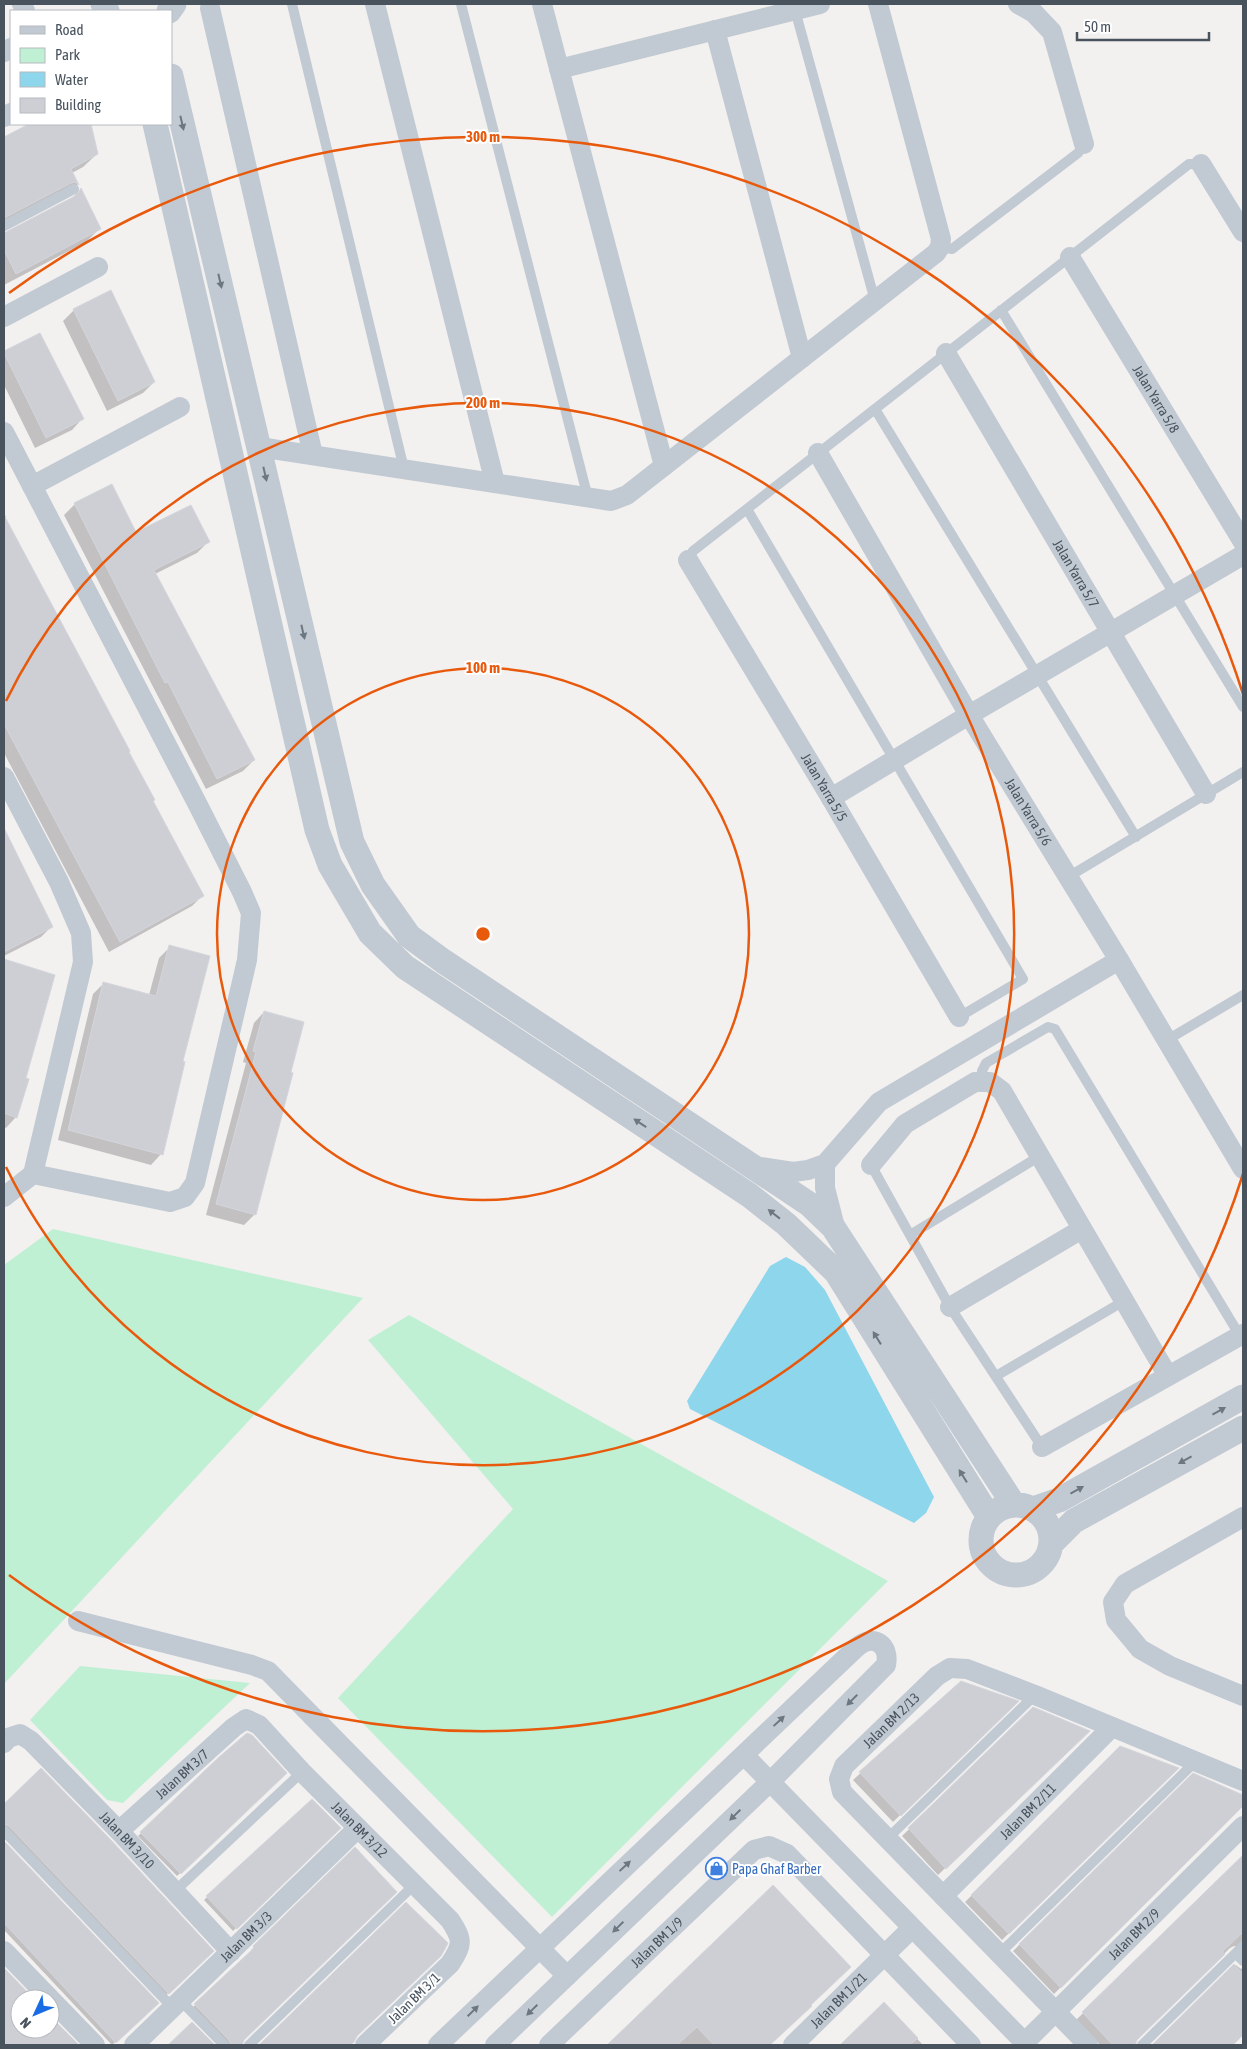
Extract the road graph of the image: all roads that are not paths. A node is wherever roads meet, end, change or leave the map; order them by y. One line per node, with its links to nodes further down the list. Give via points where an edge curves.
1 (292, 4): 34 (lane)
2 (375, 4): 35 (street)
3 (462, 4): 37 (lane)
4 (542, 4): 11 (street)
5 (820, 4): 9 (street)
6 (878, 4): 19 (street, via 941,239)
7 (1018, 4): 14 (street, via 1034,13 1052,32)
8 (211, 6): 32 (street)
9 (795, 10): 10 (street); 22 (lane)
10 (715, 30): 11 (street); 26 (street)
11 (559, 69): 33 (street)
12 (172, 80): 30 (street, one-way to 30)
13 (155, 125): 79 (street, one-way to 13, via 836,1272 786,1224 741,1189 405,967 370,933 330,865 317,830)
14 (1084, 144): 19 (lane, via 1078,153 952,248)
15 (1201, 164): 18 (street); 20 (lane, via 1189,164)
16 (74, 189): 17 (lane)
17 (4, 226)
18 (1243, 232)
19 (940, 247): 22 (street)
20 (1070, 256): 23 (lane); 39 (street, Jalan Yarra 5/8)
21 (98, 267): 24 (street)
22 (875, 301): 26 (street)
23 (1001, 310): 25 (lane); 42 (lane)
24 (4, 317)
25 (946, 353): 28 (lane); 43 (street, Jalan Yarra 5/7)
26 (802, 358): 33 (street)
27 (180, 407): 36 (street)
28 (875, 409): 31 (lane); 44 (lane)
29 (4, 432): 36 (street)
30 (259, 447): 32 (street); 62 (street, one-way to 62, via 352,842 373,885 409,936)
31 (818, 453): 38 (lane); 46 (street, Jalan Yarra 5/6)
32 (313, 455): 34 (street)
33 (664, 466): 37 (street, via 619,498 611,501)
34 (404, 469): 35 (street)
35 (495, 483): 37 (street)
36 (32, 486): 64 (street, via 251,913 247,960 230,1036 195,1183 185,1197 170,1202)
37 (588, 498)
38 (747, 509): 41 (lane, via 693,551); 47 (lane)
39 (1243, 542)
40 (1243, 555): 42 (street)
41 (688, 560): 51 (street, Jalan Yarra 5/5)
42 (1176, 594): 43 (street); 45 (lane)
43 (1112, 632): 44 (street); 50 (street, Jalan Yarra 5/7)
44 (1037, 675): 46 (street); 52 (lane)
45 (1243, 707)
46 (968, 715): 47 (street); 53 (street, Jalan Yarra 5/6)
47 (894, 760): 51 (street); 56 (lane, via 1023,979)
48 (1243, 772): 50 (lane)
49 (4, 777): 64 (street, via 59,882 81,933 83,962)
50 (1206, 794): 52 (lane)
51 (831, 798): 56 (street, Jalan Yarra 5/5)
52 (1136, 837): 53 (lane)
53 (1068, 877): 54 (street, Jalan Yarra 5/6)
54 (1119, 960): 57 (street, Jalan Yarra 5/6); 60 (street, via 879,1102)
55 (1243, 995): 57 (lane)
56 (959, 1017)
57 (1167, 1040): 63 (street, Jalan Yarra 5/6)
58 (981, 1082): 59 (street, via 990,1082 1002,1091); 61 (street, via 975,1082 905,1124); 71 (lane, via 986,1063 1048,1027 1055,1029)
59 (1040, 1156): 66 (street); 68 (lane)
60 (825, 1164): 62 (street, via 793,1172); 67 (street, via 828,1206)
61 (872, 1165): 68 (lane)
62 (754, 1166): 67 (street, via 809,1204)
63 (1243, 1169)
64 (33, 1174): 65 (street)
65 (4, 1197)
66 (1082, 1229): 69 (street); 70 (street)
67 (837, 1233): 77 (street)
68 (910, 1235): 70 (lane)
69 (1124, 1301): 72 (lane); 73 (street)
70 (950, 1307): 72 (lane)
71 (1242, 1335): 73 (street)
72 (996, 1376): 76 (lane)
73 (1168, 1376): 76 (street)
74 (1243, 1397): 77 (street, one-way to 74, via 1059,1500)
75 (1243, 1428): 80 (street, one-way to 80, via 1074,1521)
76 (1042, 1447)
77 (1023, 1507): 79 (street, via 998,1510); 80 (street, via 1041,1516 1051,1534)
78 (1243, 1516): 83 (street, via 1125,1584 1114,1602 1116,1620 1140,1649 1170,1666)
79 (989, 1518): 80 (street, via 980,1540 982,1552 997,1570 1008,1575 1020,1576 1041,1566)
80 (1051, 1544)
81 (78, 1621): 102 (street, via 268,1671)
82 (1036, 1695): 85 (street); 96 (lane); 96 (street, Jalan BM 2/13, via 967,1670 950,1668 937,1676 844,1766 839,1778 842,1792)
83 (1243, 1696)
84 (246, 1719): 89 (street, Jalan BM 3/12, via 259,1725); 95 (street, Jalan BM 3/7)
85 (1112, 1727): 88 (street); 99 (street, Jalan BM 2/11)
86 (12, 1738): 95 (street, Jalan BM 3/10, via 31,1742)
87 (744, 1755): 90 (street); 90 (street, one-way to 90, via 864,1642 880,1644 888,1657 886,1665); 102 (street, one-way to 87)
88 (1195, 1762): 91 (street); 105 (lane)
89 (302, 1772): 93 (street, Jalan BM 3/12); 98 (lane)
90 (771, 1781): 100 (street); 108 (street, one-way to 108)
91 (1243, 1781)
92 (1243, 1826): 110 (street, Jalan BM 2/9)
93 (358, 1828): 97 (street, Jalan BM 3/12); 104 (street, Jalan BM 3/3)
94 (4, 1831): 109 (lane)
95 (119, 1831): 98 (street, Jalan BM 3/10)
96 (888, 1838): 99 (street)
97 (415, 1884): 101 (street, Jalan BM 3/12, via 450,1920 461,1936); 115 (lane)
98 (175, 1891): 104 (street, Jalan BM 3/10)
99 (943, 1896): 105 (street)
100 (912, 1928): 107 (street, Jalan BM 1/21); 111 (street)
101 (460, 1948): 116 (street, Jalan BM 3/1, via 450,1964)
102 (539, 1948): 108 (street); 117 (street, one-way to 102)
103 (4, 1951): 112 (street)
104 (231, 1952): 109 (street, Jalan BM 3/3)
105 (999, 1954): 110 (street)
106 (1241, 1954): 123 (lane)
107 (885, 1956): 119 (street, Jalan BM 1/9, via 787,1854 769,1846 754,1850); 120 (street, Jalan BM 1/21); 121 (street)
108 (567, 1976): 118 (street, one-way to 118)
109 (176, 2004): 113 (street, Jalan BM 3/3); 114 (lane)
110 (1056, 2012): 111 (street, Jalan BM 2/9); 122 (street)
111 (1026, 2044)
112 (95, 2045)
113 (134, 2045)
114 (224, 2045)
115 (249, 2045)
116 (365, 2045)
117 (438, 2045)
118 (495, 2045)
119 (549, 2045)
120 (792, 2045)
121 (971, 2045)
122 (1088, 2045)
123 (1142, 2045)

